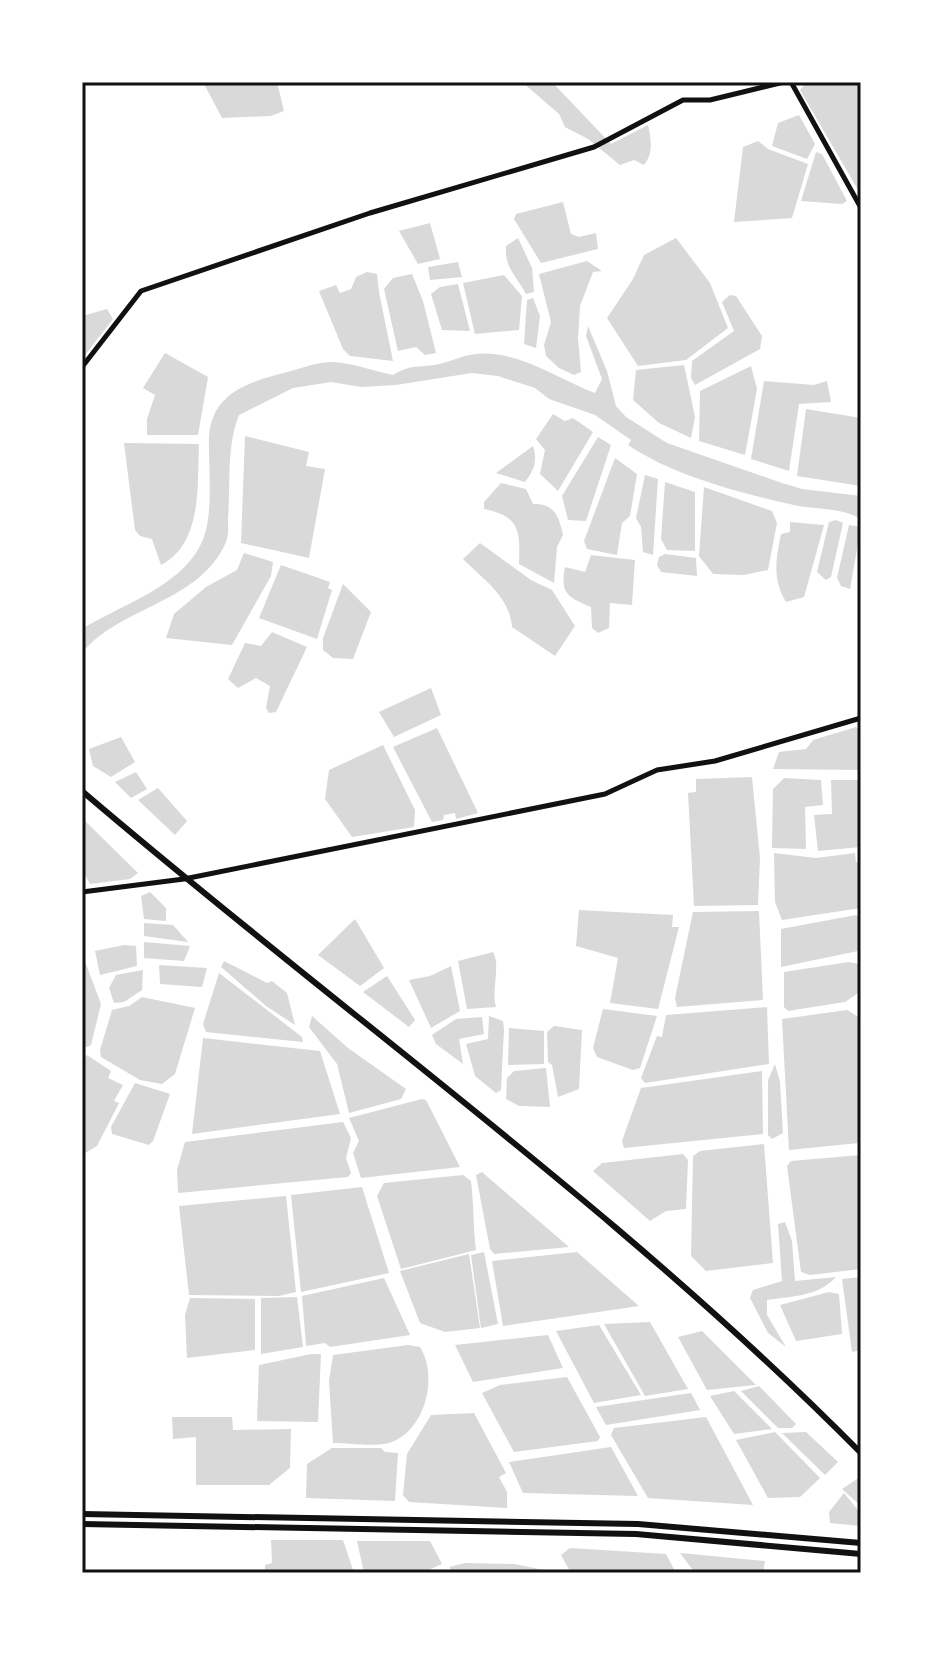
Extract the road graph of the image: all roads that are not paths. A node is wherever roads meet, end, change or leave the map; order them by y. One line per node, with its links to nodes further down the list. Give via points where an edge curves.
1 (784, 82): 4 (street, via 710,100 683,100 594,147 370,213 141,291)
2 (791, 82): 3 (street)
3 (861, 208)
4 (82, 367)
5 (861, 718): 7 (street, via 715,761 657,770 605,794)
6 (82, 791): 7 (main road)
7 (184, 879): 8 (street); 9 (main road, via 653,1256)
8 (82, 892)
9 (861, 1453)
10 (82, 1514): 12 (main road, via 638,1524)
11 (82, 1524): 13 (main road, via 636,1534)
12 (861, 1543)
13 (861, 1554)

